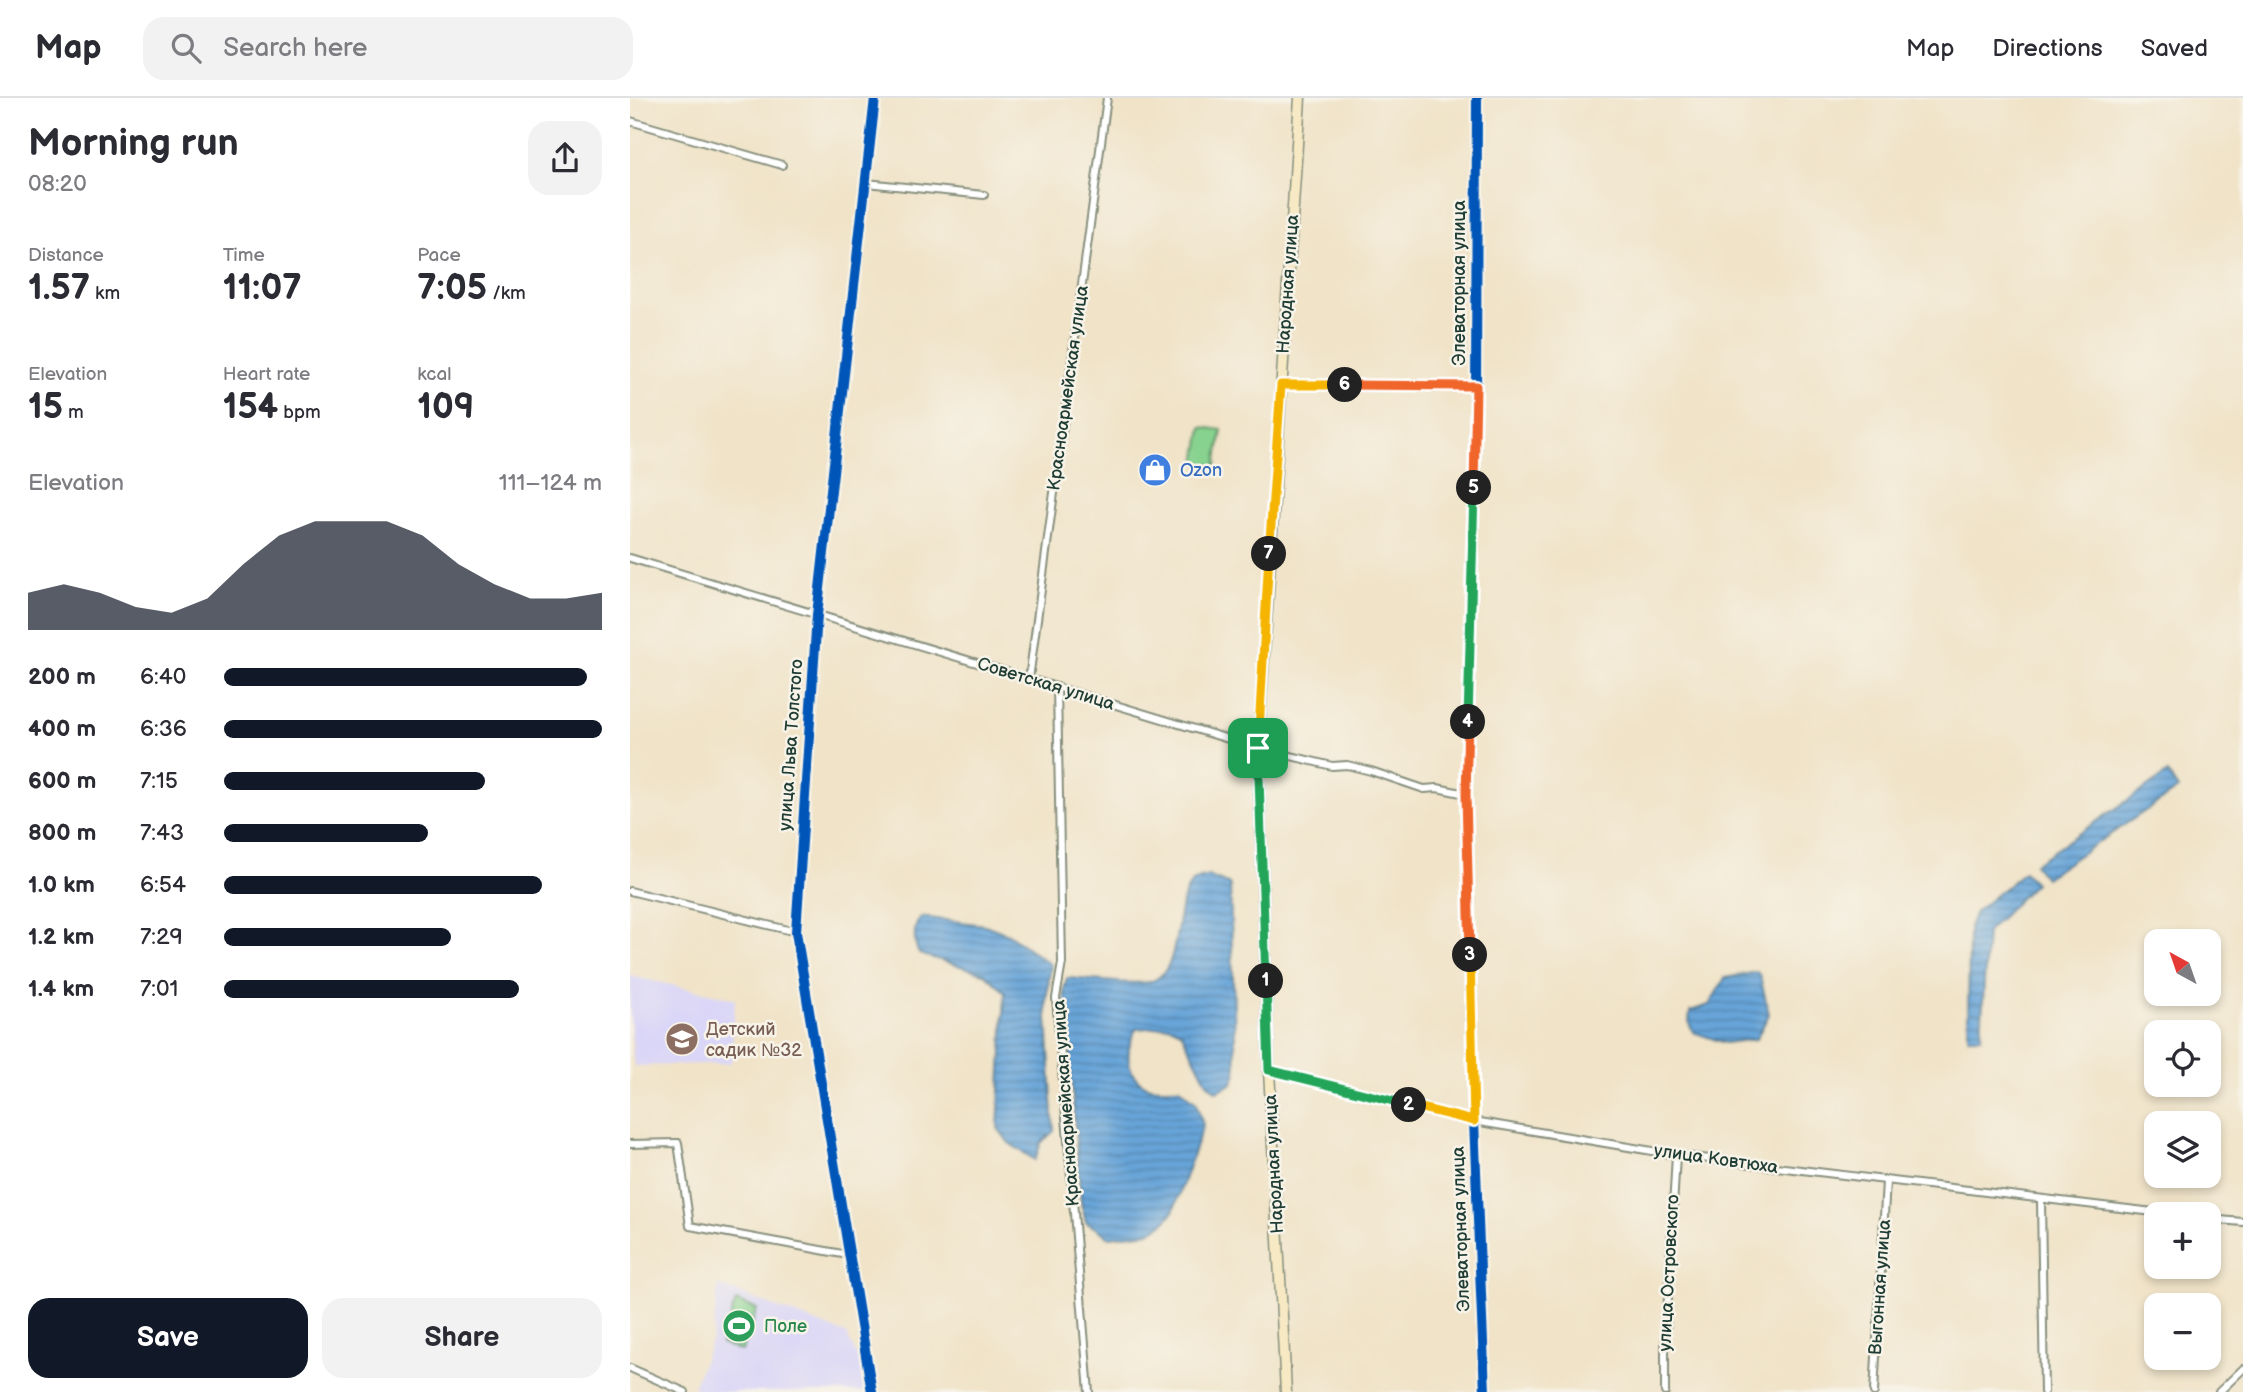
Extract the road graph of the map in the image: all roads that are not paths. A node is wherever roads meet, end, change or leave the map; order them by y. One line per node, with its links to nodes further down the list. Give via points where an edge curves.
1 (875, 98): 7 (street, улица Льва Толстого)
2 (1107, 98): 13 (street, Красноармейская улица)
3 (1300, 98): 9 (main road, Народная улица)
4 (1477, 98): 10 (street, Элеваторная улица)
5 (630, 121): 6 (street)
6 (782, 166)
7 (866, 183): 8 (street); 12 (street, улица Льва Толстого)
8 (984, 195)
9 (1281, 385): 10 (street); 15 (main road, Народная улица)
10 (1476, 386): 16 (street, Элеваторная улица)
11 (630, 558): 12 (street, Советская улица)
12 (817, 615): 13 (street, Советская улица); 18 (street, улица Льва Толстого)
13 (1029, 679): 14 (street, Советская улица)
14 (1057, 687): 15 (street, Советская улица); 33 (street, Красноармейская улица, via 1062,963 1056,998)
15 (1258, 748): 16 (street, Советская улица, via 1332,766 1347,765 1424,789); 19 (main road, Народная улица)
16 (1466, 794): 20 (street, Элеваторная улица)
17 (630, 891): 18 (street)
18 (796, 932): 28 (street, улица Льва Толстого)
19 (1269, 1070): 20 (street, улица Ковтюха); 34 (main road, Народная улица)
20 (1474, 1121): 22 (street, улица Ковтюха); 35 (street, Элеваторная улица)
21 (630, 1144): 28 (street, via 678,1143 690,1226)
22 (1676, 1155): 23 (street, улица Ковтюха); 36 (street, улица Островского)
23 (1886, 1181): 24 (street, улица Ковтюха); 37 (street, Выгонная улица)
24 (2041, 1201): 25 (street, улица Ковтюха); 38 (street)
25 (2144, 1211)
26 (2221, 1220): 27 (street)
27 (2243, 1222)
28 (848, 1255): 32 (street, улица Льва Толстого)
29 (630, 1368): 31 (street)
30 (2243, 1369): 39 (street)
31 (685, 1392)
32 (873, 1392)
33 (1089, 1392)
34 (1286, 1392)
35 (1485, 1392)
36 (1665, 1392)
37 (1874, 1392)
38 (2044, 1392)
39 (2219, 1392)

